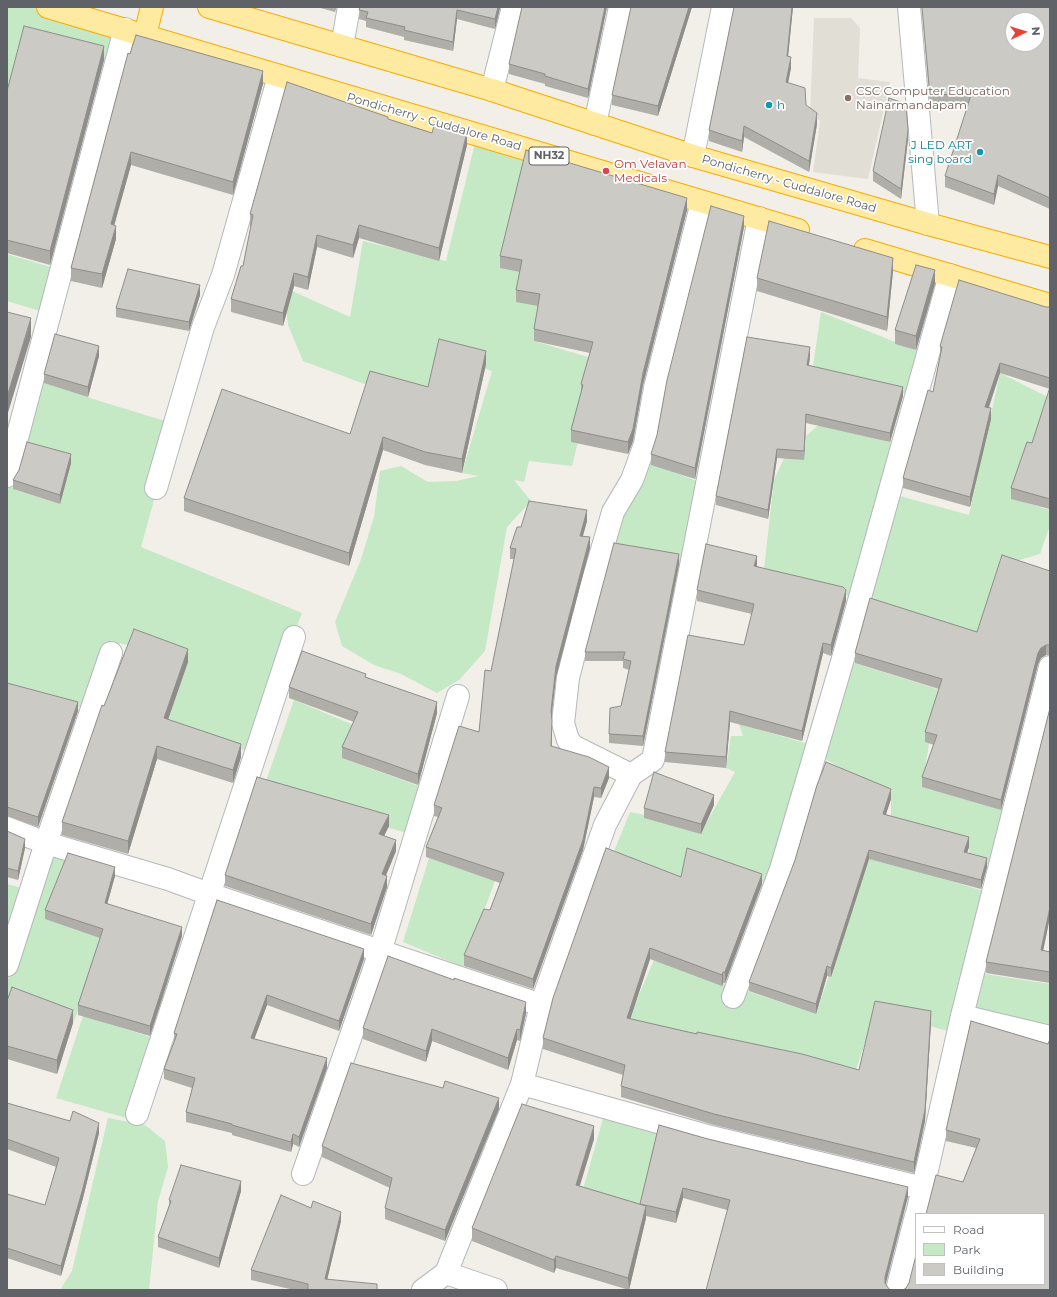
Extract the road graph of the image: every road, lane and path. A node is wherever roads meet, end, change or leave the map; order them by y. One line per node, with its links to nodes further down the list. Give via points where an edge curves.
1 (48, 7): 9 (highway, Pondicherry - Cuddalore Road / NH32)
2 (152, 7): 9 (highway)
3 (209, 7): 10 (highway, Pondicherry - Cuddalore Road)
4 (348, 7): 10 (street)
5 (513, 7): 12 (street)
6 (620, 7): 13 (street)
7 (723, 7): 14 (street)
8 (910, 7): 17 (street)
9 (135, 32): 11 (highway, Pondicherry - Cuddalore Road / NH32); 23 (street)
10 (342, 46): 12 (highway, Pondicherry - Cuddalore Road)
11 (279, 76): 15 (highway, Pondicherry - Cuddalore Road / NH32); 24 (street, via 223,274 203,327)
12 (492, 90): 13 (highway, Pondicherry - Cuddalore Road)
13 (595, 124): 14 (highway, Pondicherry - Cuddalore Road)
14 (693, 156): 17 (highway, Pondicherry - Cuddalore Road)
15 (702, 202): 16 (highway, Pondicherry - Cuddalore Road / NH32); 29 (street, via 655,388 645,444 632,480 613,512 568,678 563,723 564,732 573,746)
16 (759, 218): 18 (highway, Pondicherry - Cuddalore Road / NH32); 29 (street, via 653,760)
17 (928, 224): 20 (highway, Pondicherry - Cuddalore Road)
18 (820, 236)
19 (843, 243): 21 (highway)
20 (1050, 257)
21 (950, 275): 22 (highway); 35 (street, via 781,869)
22 (1050, 305)
23 (7, 476)
24 (156, 488)
25 (294, 637): 32 (street)
26 (111, 653): 31 (street)
27 (1050, 667): 37 (street)
28 (458, 696): 33 (street)
29 (632, 775): 36 (street, via 605,825)
30 (7, 828): 31 (street)
31 (46, 843): 32 (street, via 168,878); 34 (street)
32 (209, 894): 33 (street); 40 (street)
33 (380, 952): 36 (street); 41 (street)
34 (7, 965)
35 (732, 997)
36 (541, 1005): 39 (street)
37 (962, 1016): 38 (street); 42 (street)
38 (1050, 1037)
39 (522, 1084): 42 (street, via 711,1138); 45 (street)
40 (137, 1114)
41 (303, 1174)
42 (923, 1188): 43 (street)
43 (917, 1213)
44 (915, 1219): 48 (street)
45 (446, 1273): 46 (street); 47 (street)
46 (423, 1290)
47 (496, 1290)
48 (897, 1290)

